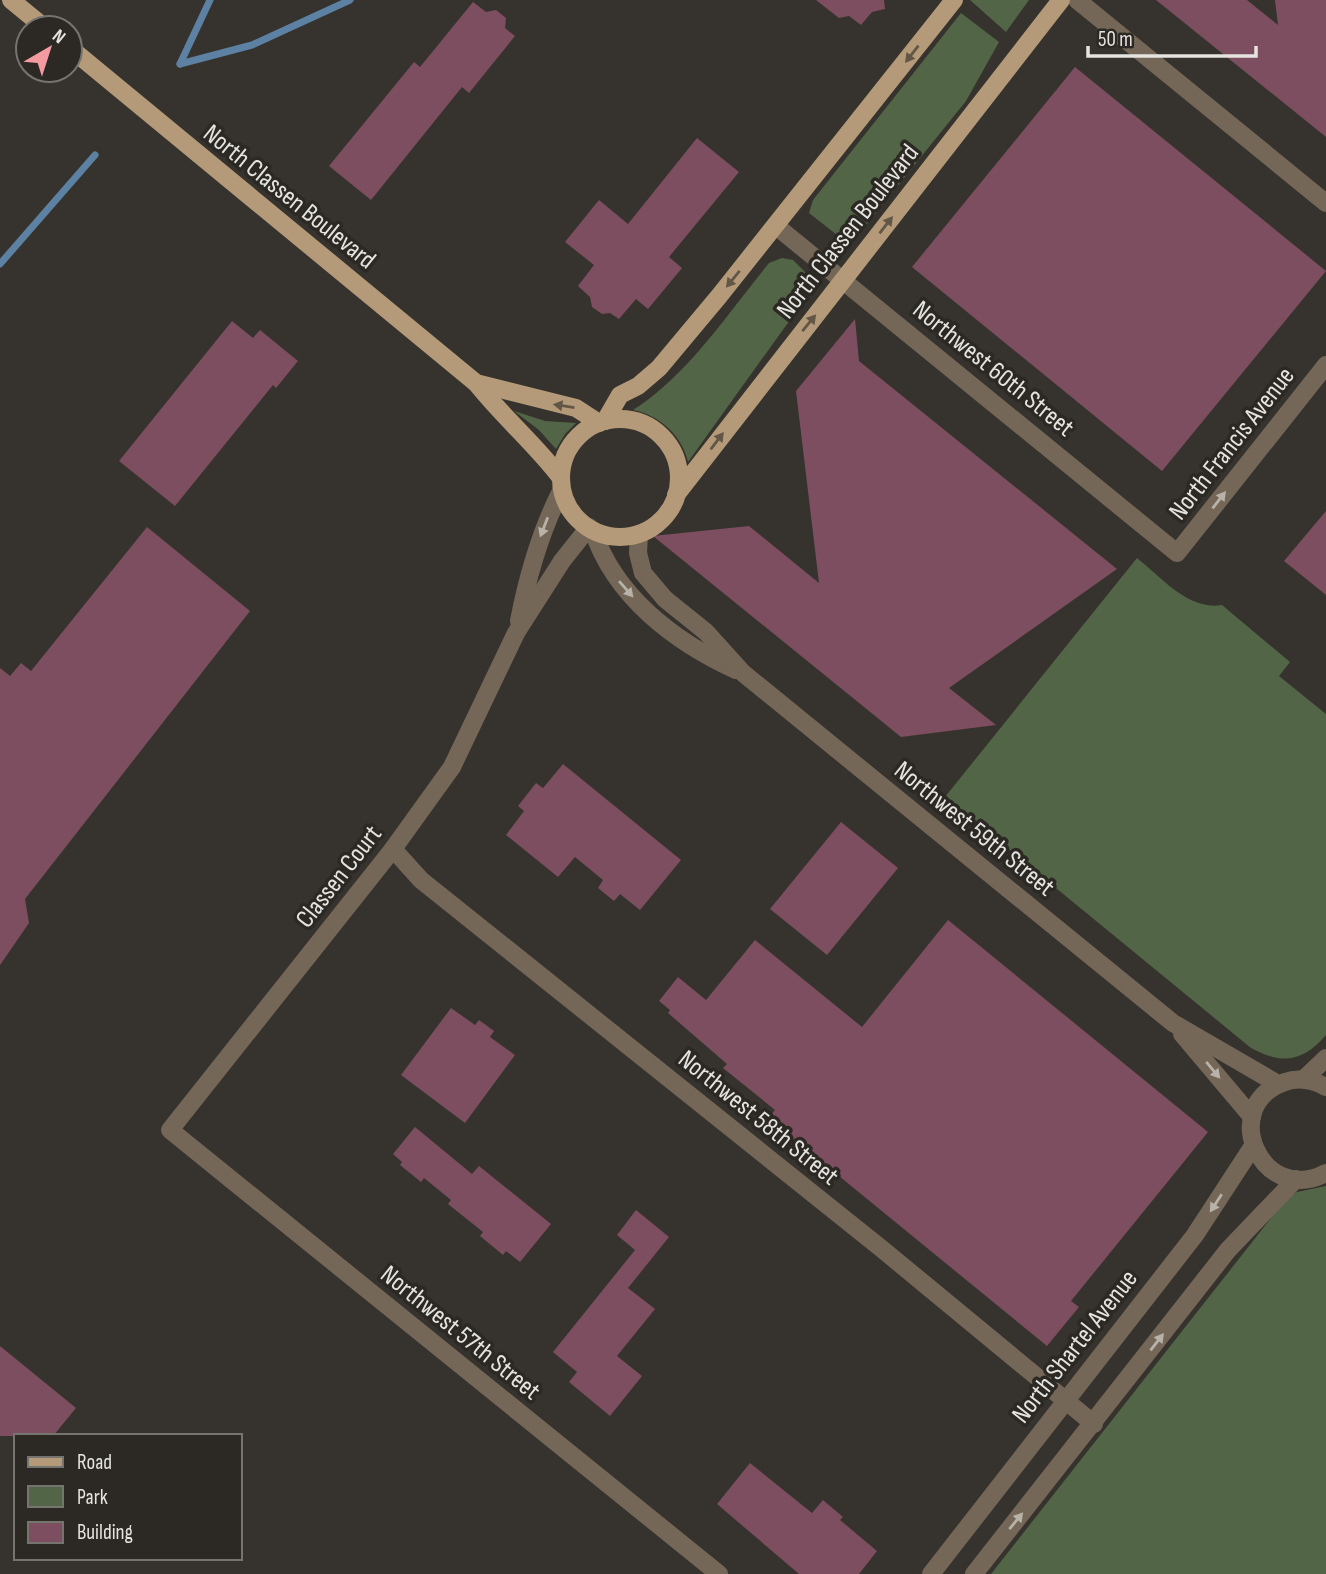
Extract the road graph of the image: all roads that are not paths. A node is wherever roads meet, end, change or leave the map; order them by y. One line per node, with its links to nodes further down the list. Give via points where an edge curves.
1 (11, 0): 5 (main road)
2 (954, 0): 8 (main road, one-way to 8)
3 (1061, 0): 9 (main road, North Classen Boulevard, one-way to 3)
4 (1077, 0): 7 (street)
5 (28, 14)
6 (84, 60): 11 (main road, North Classen Boulevard)
7 (1326, 203)
8 (776, 226): 9 (street, Northwest 60th Street); 12 (main road, one-way to 12, via 659,368 620,395)
9 (844, 279): 14 (main road, North Classen Boulevard, one-way to 9); 17 (street, Northwest 60th Street)
10 (1326, 365): 17 (street, North Francis Avenue, one-way to 10)
11 (476, 383): 12 (main road, North Classen Boulevard, one-way to 11, via 576,408); 13 (main road, North Classen Boulevard, via 506,421 536,446)
12 (602, 422): 13 (main road, via 578,436 569,448); 14 (main road, North Classen Boulevard, via 636,421 662,437 677,464)
13 (562, 484): 15 (main road, North Classen Boulevard, via 570,509); 18 (street, Classen Court, one-way to 18, via 529,567)
14 (676, 495): 16 (main road, North Classen Boulevard, via 662,519)
15 (591, 529): 16 (main road, via 615,537); 18 (street, Classen Court, via 562,561); 19 (street, Northwest 59th Street, one-way to 19, via 601,555 639,605 699,653)
16 (639, 534): 19 (street, Northwest 59th Street, via 643,573)
17 (1177, 553)
18 (516, 634): 20 (street, Classen Court, via 452,767)
19 (743, 673): 21 (street, Northwest 59th Street)
20 (393, 849): 27 (street, Classen Court); 31 (street, Northwest 58th Street, via 421,880)
21 (1173, 1023): 24 (street, Northwest 59th Street); 26 (street, Northwest 59th Street, one-way to 26)
22 (1326, 1058): 23 (street)
23 (1304, 1079): 24 (street); 25 (street)
24 (1278, 1084): 26 (street, via 1257,1103)
25 (1326, 1087)
26 (1252, 1117): 28 (street)
27 (170, 1130): 33 (street, Northwest 57th Street)
28 (1253, 1146): 30 (street, via 1270,1169); 31 (street, North Shartel Avenue, one-way to 31, via 1195,1235)
29 (1326, 1172): 30 (street)
30 (1296, 1180): 32 (street, one-way to 30, via 1228,1250)
31 (1065, 1400): 32 (street, Northwest 58th Street); 34 (street, North Shartel Avenue)
32 (1094, 1424): 35 (street, one-way to 32)
33 (719, 1574)
34 (931, 1574)
35 (974, 1574)

